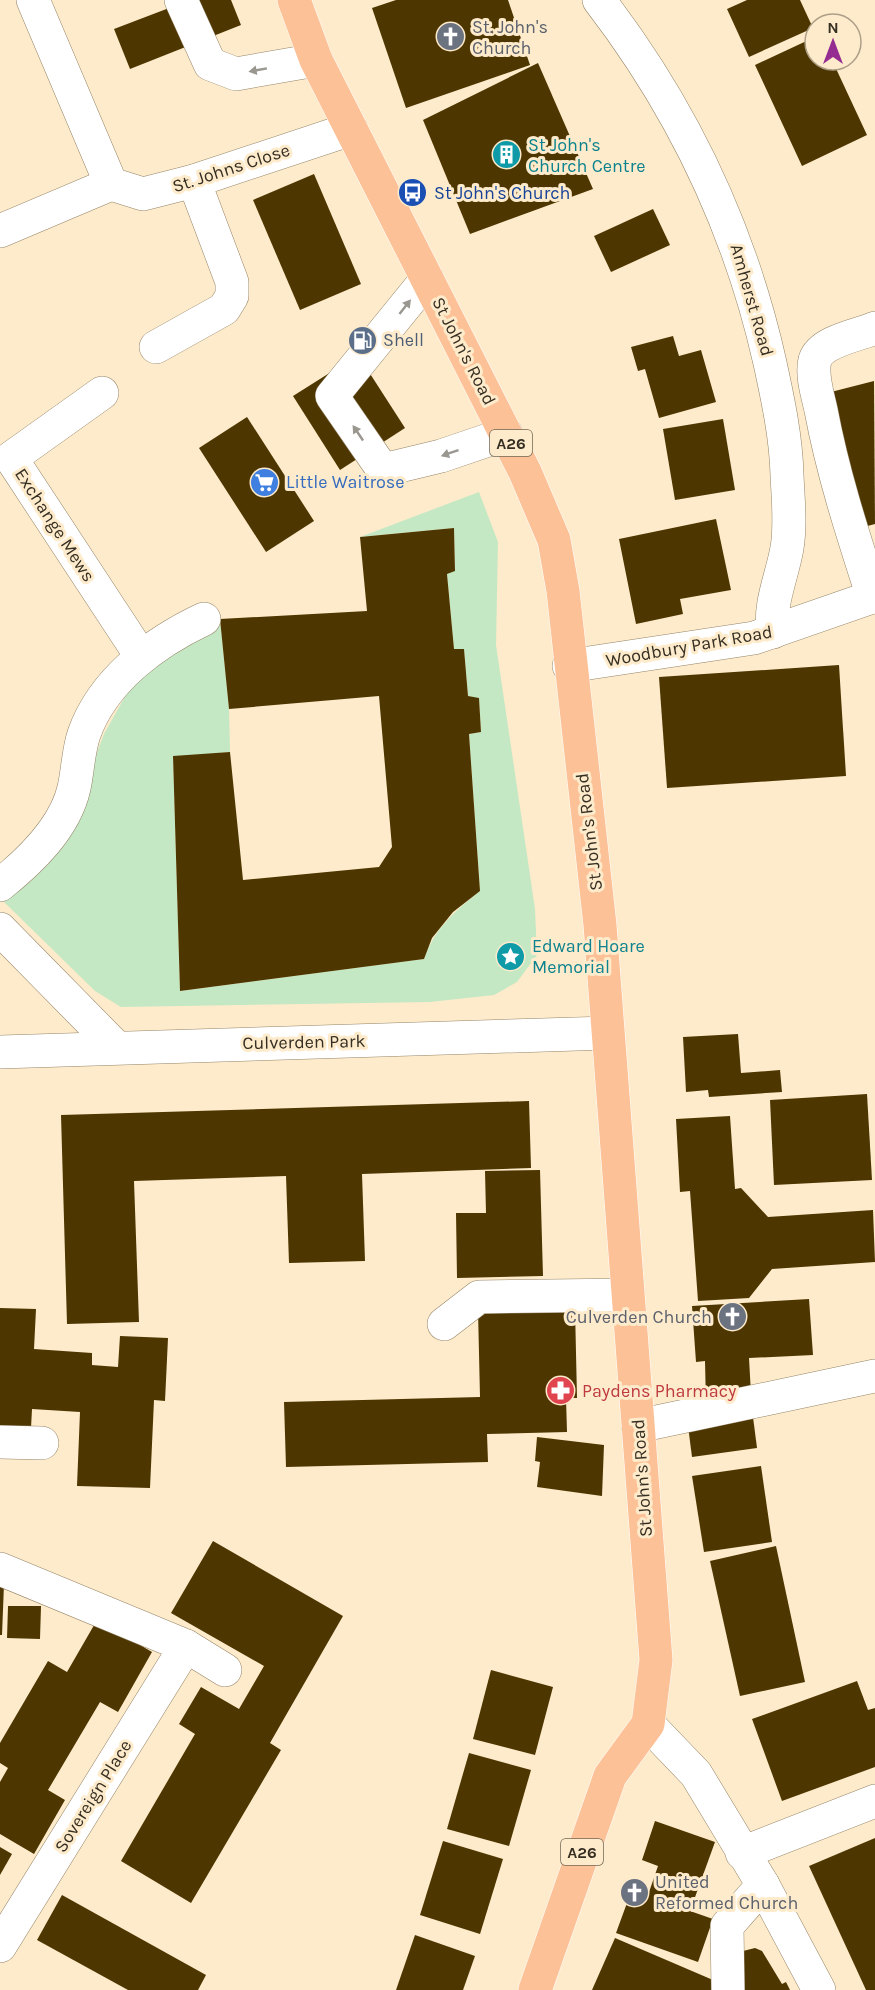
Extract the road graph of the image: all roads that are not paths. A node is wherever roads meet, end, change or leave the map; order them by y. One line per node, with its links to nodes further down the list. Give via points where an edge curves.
1 (33, 0): 8 (street)
2 (181, 0): 5 (street, one-way to 2, via 236,74 210,64)
3 (294, 0): 5 (highway, St John's Road / A26)
4 (599, 0): 17 (street, Amherst Road, via 690,138 726,215 752,292 781,415 787,471 789,533 771,613)
5 (316, 60): 6 (highway, St John's Road / A26)
6 (351, 129): 7 (street, St. Johns Close); 10 (highway, St John's Road / A26)
7 (194, 181): 8 (street, St. Johns Close, via 143,194); 12 (street, via 232,282 232,296 224,309)
8 (111, 184): 9 (street)
9 (0, 231)
10 (427, 279): 14 (highway, St John's Road / A26); 14 (street, one-way to 10, via 383,471 332,396)
11 (875, 328): 15 (street, via 832,344 817,357 815,364 832,467)
12 (156, 347)
13 (102, 393): 18 (street, Exchange Mews, via 11,458)
14 (506, 434): 19 (highway, St John's Road / A26, via 554,540)
15 (874, 597): 17 (street, Woodbury Park Road)
16 (204, 619): 18 (street)
17 (773, 632): 19 (street, Woodbury Park Road, via 700,648)
18 (141, 656): 20 (street, via 98,706 84,733 74,788 61,820 25,865)
19 (569, 666): 22 (highway, St John's Road / A26, via 600,925)
20 (0, 885)
21 (0, 929): 23 (street)
22 (608, 1033): 23 (street, Culverden Park); 25 (highway, St John's Road / A26)
23 (116, 1047): 24 (street, Culverden Park)
24 (0, 1052)
25 (628, 1294): 26 (street, via 479,1297); 28 (highway, St John's Road / A26)
26 (444, 1324)
27 (875, 1376): 28 (street)
28 (638, 1426): 34 (highway, St John's Road / A26, via 656,1660)
29 (0, 1443): 30 (street)
30 (42, 1443)
31 (0, 1569): 32 (street)
32 (186, 1646): 33 (street); 38 (street, Sovereign Place)
33 (225, 1670)
34 (648, 1724): 36 (street, via 696,1774); 39 (highway, A26, via 610,1776)
35 (875, 1802): 36 (street)
36 (742, 1853): 37 (street)
37 (763, 1885): 40 (street, via 728,1926); 41 (street)
38 (0, 1946)
39 (536, 1990)
40 (728, 1990)
41 (819, 1990)

